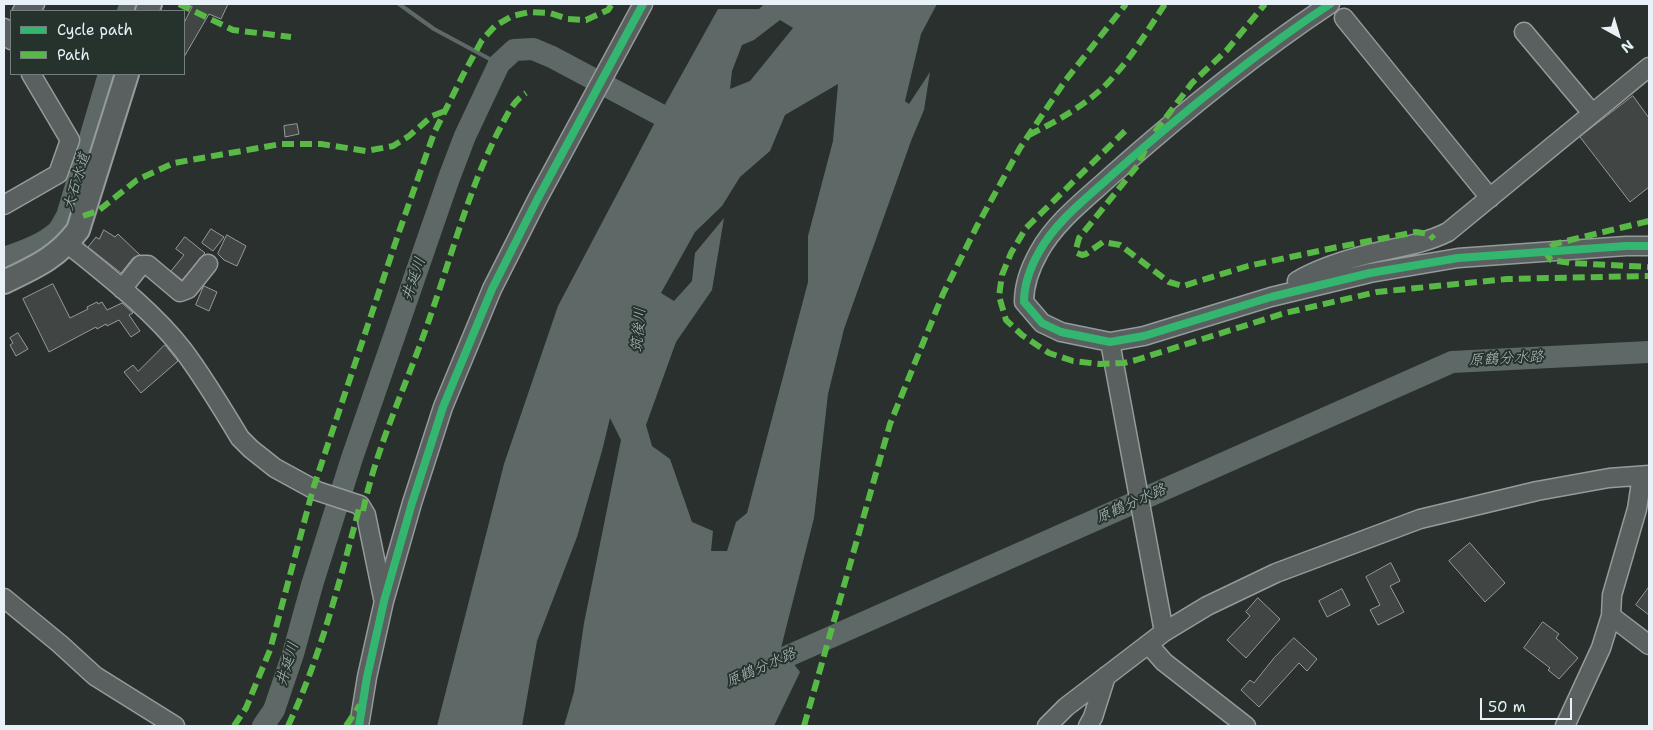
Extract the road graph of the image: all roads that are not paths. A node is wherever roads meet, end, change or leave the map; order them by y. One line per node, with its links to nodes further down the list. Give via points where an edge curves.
1 (35, 4): 4 (street)
2 (643, 4): 22 (street, via 492,289 443,407)
3 (1330, 4): 19 (street, via 1280,39 1157,136 1059,225 1039,251 1024,288 1024,302 1032,313 1042,323 1062,332)
4 (24, 10)
5 (1344, 18): 11 (street)
6 (1524, 32): 10 (street)
7 (1649, 67): 10 (street)
8 (32, 75): 12 (street, via 70,140 58,174)
9 (127, 75): 13 (main road, via 83,216)
10 (1592, 113): 11 (street)
11 (1490, 198): 18 (street, via 1448,232 1431,240 1329,268 1300,279)
12 (4, 205)
13 (68, 244): 16 (main road, via 51,258); 17 (street)
14 (1649, 246): 18 (street, via 1458,258 1370,273)
15 (208, 264): 17 (street, via 188,289 180,292 148,265 141,265)
16 (4, 282)
17 (122, 290): 22 (street, via 183,350 250,449 275,468 317,491 360,505 366,515)
18 (1271, 297): 19 (street)
19 (1111, 347): 24 (street)
20 (1645, 475): 23 (street, via 1612,595); 24 (street, via 1537,491 1420,519 1276,573)
21 (4, 598): 28 (street, via 95,676)
22 (384, 601): 29 (street)
23 (1611, 616): 26 (street); 33 (street, via 1601,648)
24 (1163, 628): 25 (street)
25 (1148, 644): 27 (street); 32 (street, via 1164,662)
26 (1649, 645)
27 (1106, 676): 30 (street, via 1066,707); 31 (street)
28 (175, 726)
29 (359, 726)
30 (1048, 726)
31 (1088, 726)
32 (1246, 726)
33 (1565, 726)

